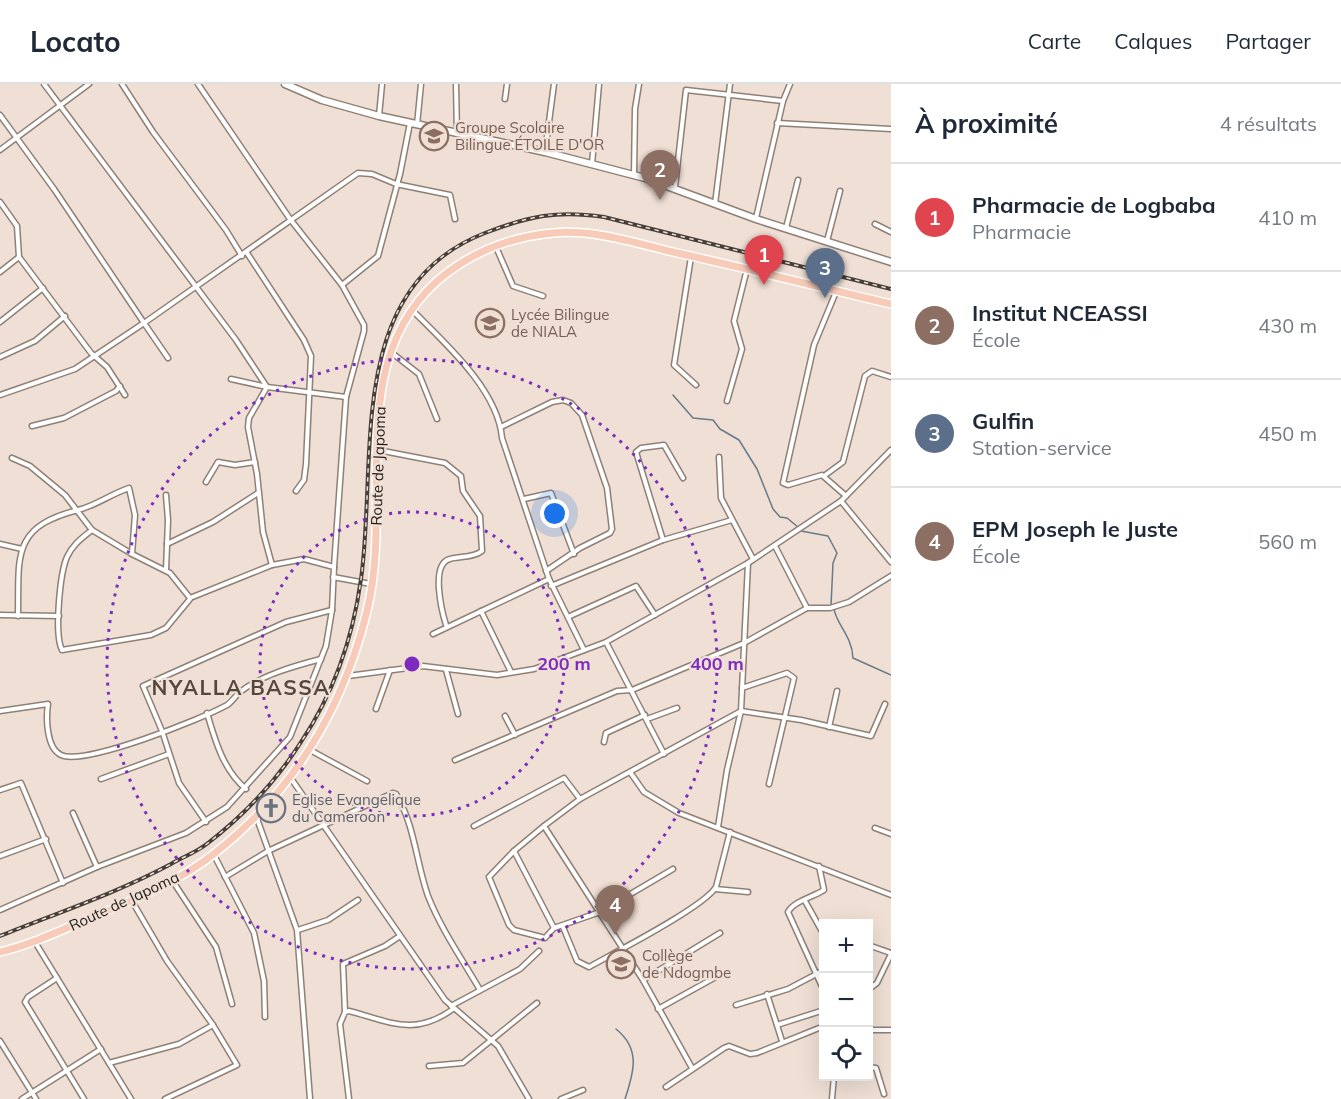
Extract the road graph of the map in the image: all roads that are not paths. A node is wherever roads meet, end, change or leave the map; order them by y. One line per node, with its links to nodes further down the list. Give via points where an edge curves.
1 (44, 84): 20 (street)
2 (89, 84): 20 (street)
3 (122, 84): 47 (street)
4 (198, 84): 38 (street)
5 (285, 84): 22 (main road, via 322,100)
6 (382, 84): 22 (street)
7 (421, 84): 24 (street)
8 (456, 84): 26 (street)
9 (507, 84): 18 (street)
10 (554, 84): 29 (street)
11 (598, 84): 30 (street)
12 (639, 84): 31 (street)
13 (686, 84): 16 (street)
14 (730, 84): 17 (street)
15 (790, 84): 19 (street)
16 (686, 90): 17 (street); 34 (street)
17 (730, 95): 19 (street); 37 (street)
18 (505, 99)
19 (783, 101): 23 (street)
20 (59, 105): 27 (street); 55 (street)
21 (0, 115): 27 (street)
22 (379, 116): 24 (main road)
23 (777, 123): 25 (street); 40 (street)
24 (413, 124): 26 (main road); 33 (street)
25 (891, 129)
26 (458, 135): 29 (main road)
27 (16, 138): 28 (street); 62 (street)
28 (0, 150)
29 (545, 152): 30 (main road)
30 (592, 164): 31 (main road)
31 (634, 174): 34 (main road)
32 (798, 180): 42 (street)
33 (396, 184): 38 (street, via 358,172); 39 (street, via 450,195); 53 (street, via 378,256)
34 (675, 188): 37 (main road)
35 (840, 191): 44 (street)
36 (0, 202): 49 (street, via 17,226)
37 (715, 204): 40 (main road)
38 (290, 219): 46 (street); 53 (street)
39 (455, 219)
40 (756, 219): 42 (main road)
41 (875, 224): 43 (street)
42 (786, 228): 44 (main road)
43 (891, 232)
44 (827, 241): 50 (main road)
45 (496, 246): 48 (main road, Route de Japoma, via 567,232); 57 (street, via 513,286); 59 (main road, Route de Japoma, via 446,274)
46 (247, 253): 47 (street); 72 (street, via 307,345 311,356)
47 (242, 256): 55 (street)
48 (691, 256): 51 (main road, Route de Japoma); 69 (street, via 674,364)
49 (19, 257): 52 (street); 54 (street)
50 (891, 262)
51 (747, 269): 56 (main road, Route de Japoma); 76 (street, via 734,321 742,349)
52 (0, 272)
53 (342, 285): 75 (street, via 361,318 364,332)
54 (43, 288): 60 (street); 61 (street)
55 (196, 288): 62 (street); 71 (street)
56 (836, 291): 58 (main road, Route de Japoma); 85 (street, via 814,345 783,483)
57 (543, 296)
58 (891, 304)
59 (412, 309): 63 (main road, Route de Japoma); 79 (street, via 454,352 498,415)
60 (65, 316): 64 (street); 65 (street, via 35,341)
61 (0, 322)
62 (144, 323): 64 (street); 66 (street)
63 (389, 351): 77 (street, via 419,374); 80 (main road, Route de Japoma, via 378,410)
64 (97, 356): 70 (street); 73 (street, via 69,372)
65 (0, 357)
66 (168, 358)
67 (891, 377): 85 (street, via 872,371 866,376 843,462)
68 (231, 379): 71 (street)
69 (696, 385)
70 (120, 386): 74 (street); 78 (street, via 70,415)
71 (267, 387): 72 (street); 84 (street, via 249,418)
72 (311, 393): 75 (street); 88 (street, via 305,473)
73 (0, 395)
74 (125, 395)
75 (346, 397): 108 (street)
76 (727, 400)
77 (437, 419)
78 (32, 426)
79 (501, 427): 92 (street); 103 (street, via 552,402 565,400 578,409 607,488 612,529 607,536)
80 (378, 450): 114 (main road, Route de Japoma); 125 (street, via 452,467 461,476 464,490 480,516 482,551 447,559 441,567 440,591)
81 (891, 450): 91 (street)
82 (719, 457): 95 (street, via 719,494)
83 (12, 458): 94 (street, via 30,466 65,495)
84 (255, 462): 87 (street, via 218,462); 89 (street)
85 (824, 476): 91 (street)
86 (683, 478): 97 (street, via 664,445 636,452)
87 (206, 483)
88 (296, 491)
89 (258, 493): 99 (street, via 213,522); 107 (street)
90 (166, 495): 99 (street)
91 (846, 496): 93 (street)
92 (524, 499): 103 (street, via 551,493); 110 (street)
93 (841, 501): 100 (street); 105 (street)
94 (77, 511): 96 (street); 101 (street, via 65,512 36,527); 102 (street, via 130,489 135,515)
95 (732, 520): 97 (street); 104 (street)
96 (92, 530): 102 (street); 123 (street, via 77,542 66,560)
97 (663, 540): 115 (street)
98 (0, 544): 101 (street)
99 (167, 544): 109 (street)
100 (775, 546): 104 (street); 117 (street)
101 (22, 549): 122 (street)
102 (132, 554): 109 (street)
103 (574, 554): 110 (street)
104 (753, 559): 106 (street)
105 (891, 562)
106 (748, 563): 121 (street); 128 (street)
107 (272, 565): 108 (street, via 304,560); 116 (street)
108 (334, 567): 112 (street)
109 (166, 570): 116 (street)
110 (546, 571): 113 (street)
111 (891, 576): 117 (street, via 849,602 830,608)
112 (333, 577): 114 (street); 118 (street)
113 (549, 579): 115 (street); 119 (street)
114 (372, 584): 134 (main road, Route de Japoma)
115 (551, 586): 124 (street)
116 (190, 598): 123 (street, via 166,628 151,635 64,651 60,647)
117 (807, 608): 128 (street)
118 (332, 610): 130 (street); 149 (street, via 286,622 144,684)
119 (481, 611): 125 (street); 133 (street)
120 (0, 615): 122 (street)
121 (655, 615): 124 (street, via 636,586); 127 (street)
122 (18, 616): 123 (street)
123 (59, 616)
124 (568, 617): 129 (street)
125 (446, 626): 126 (street)
126 (433, 634)
127 (606, 642): 129 (street); 136 (street)
128 (744, 643): 135 (street); 136 (street)
129 (584, 650): 133 (street, via 534,669)
130 (322, 659): 143 (street, via 291,667); 161 (street, via 292,734)
131 (390, 670): 132 (street, via 423,666); 134 (street); 140 (street)
132 (446, 670): 133 (street); 144 (street)
133 (511, 673)
134 (348, 676): 152 (main road, Route de Japoma)
135 (742, 688): 142 (street); 147 (street, via 791,675 794,678)
136 (632, 690): 146 (street); 150 (street, via 617,692)
137 (837, 691): 148 (street)
138 (885, 704): 148 (street, via 871,736)
139 (677, 708): 146 (street)
140 (376, 709)
141 (0, 711): 149 (street, via 48,704 47,722 54,749 68,757 105,751)
142 (741, 711): 147 (street); 154 (street); 170 (street)
143 (207, 713): 149 (street); 161 (street, via 232,775)
144 (458, 714)
145 (505, 716): 150 (street)
146 (646, 717): 151 (street, via 606,733); 154 (street)
147 (784, 717): 148 (street); 160 (street)
148 (829, 727)
149 (162, 732): 153 (street)
150 (515, 735): 155 (street)
151 (604, 742)
152 (310, 750): 157 (main road, Route de Japoma); 159 (street)
153 (170, 754): 158 (street); 166 (street, via 179,783)
154 (664, 754): 156 (street)
155 (455, 760)
156 (630, 772): 163 (street); 170 (street, via 653,798 679,813)
157 (290, 777): 165 (main road, Route de Japoma); 167 (street)
158 (101, 779)
159 (367, 782)
160 (769, 784)
161 (246, 789): 166 (street)
162 (0, 790): 174 (street, via 21,783)
163 (580, 799): 168 (street, via 564,778); 169 (street)
164 (73, 813): 180 (street)
165 (256, 816): 175 (street); 177 (main road, Route de Japoma)
166 (206, 822): 180 (street, via 186,834)
167 (323, 825): 175 (street); 198 (street); 212 (street, via 396,794 405,809 438,919)
168 (474, 826)
169 (544, 826): 176 (street); 192 (street)
170 (718, 827): 172 (street)
171 (875, 828): 173 (street)
172 (729, 832): 179 (street); 185 (street)
173 (891, 834)
174 (46, 839): 178 (street); 184 (street)
175 (268, 851): 182 (street); 196 (street)
176 (514, 851): 195 (street); 195 (street, via 489,876 507,923 514,930 545,938)
177 (213, 855): 182 (street); 183 (main road, Route de Japoma)
178 (0, 856)
179 (819, 866): 187 (street); 190 (street, via 824,889)
180 (97, 867): 184 (street)
181 (673, 869): 192 (street)
182 (225, 877): 221 (street, via 254,933 264,981)
183 (172, 880): 189 (main road, Route de Japoma); 215 (street, via 216,947)
184 (63, 883): 191 (street)
185 (714, 890): 186 (street); 201 (street)
186 (748, 892)
187 (891, 895)
188 (358, 900): 196 (street, via 328,920)
189 (132, 901): 199 (main road, Route de Japoma); 222 (street, via 167,961)
190 (805, 902): 193 (street); 207 (street, via 795,904 788,912)
191 (0, 910)
192 (600, 912): 194 (street); 201 (street)
193 (819, 926)
194 (562, 927): 195 (street); 201 (street, via 577,961 587,967)
195 (554, 928)
196 (297, 930): 246 (street)
197 (720, 933): 209 (street)
198 (400, 936): 217 (street); 219 (street, via 343,964)
199 (35, 941): 203 (main road, Route de Japoma); 208 (street)
200 (873, 947): 204 (street)
201 (623, 948): 209 (street)
202 (539, 951): 212 (street, via 520,969)
203 (0, 952)
204 (891, 954): 211 (street)
205 (723, 973): 218 (street)
206 (820, 973): 207 (street)
207 (817, 975): 210 (street); 213 (street)
208 (57, 978): 230 (street); 235 (street, via 26,1002)
209 (643, 980): 218 (street)
210 (819, 980)
211 (873, 986)
212 (480, 990): 217 (street)
213 (766, 994): 216 (street); 223 (street)
214 (537, 1003): 227 (street)
215 (232, 1004)
216 (735, 1005)
217 (452, 1008): 219 (street, via 421,1026); 227 (street)
218 (658, 1009): 233 (street)
219 (345, 1012): 247 (street, via 340,1024)
220 (819, 1012): 223 (street)
221 (265, 1017)
222 (213, 1025): 231 (street, via 179,1044); 245 (street, via 237,1065)
223 (777, 1025): 229 (street)
224 (821, 1027): 229 (street)
225 (873, 1030): 226 (street)
226 (891, 1030)
227 (492, 1040): 232 (street, via 463,1064); 248 (street)
228 (0, 1041): 239 (street)
229 (782, 1041): 233 (street, via 750,1054 729,1046)
230 (101, 1049): 231 (street); 235 (street)
231 (109, 1062): 244 (street)
232 (429, 1066)
233 (692, 1068): 237 (street)
234 (873, 1068): 240 (street)
235 (67, 1071): 239 (street); 243 (street)
236 (834, 1081): 250 (street)
237 (666, 1088)
238 (583, 1090): 249 (street)
239 (32, 1092): 241 (street); 242 (street)
240 (884, 1094)
241 (22, 1099)
242 (36, 1099)
243 (84, 1099)
244 (131, 1099)
245 (165, 1099)
246 (310, 1099)
247 (349, 1099)
248 (529, 1099)
249 (561, 1099)
250 (832, 1099)

